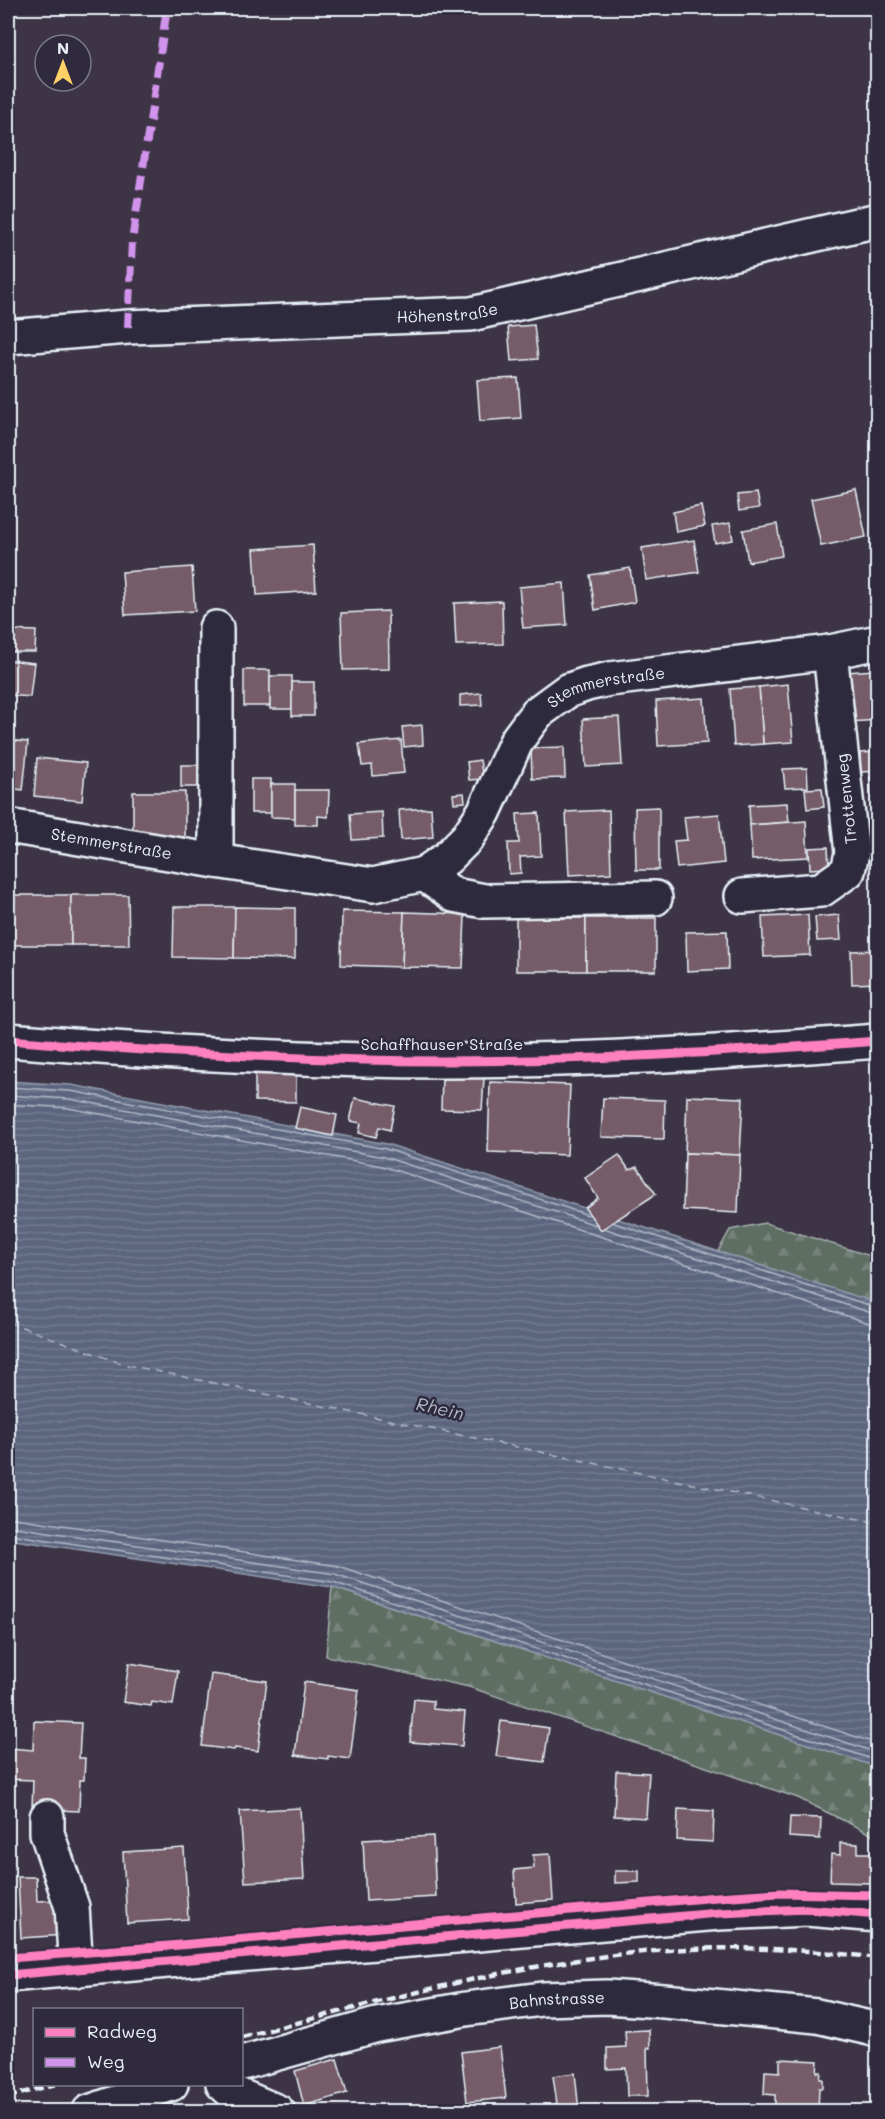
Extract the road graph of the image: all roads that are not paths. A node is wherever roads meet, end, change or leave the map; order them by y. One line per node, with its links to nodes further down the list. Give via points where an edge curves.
1 (878, 220): 2 (street, Höhenstraße, via 471,314 128,327)
2 (8, 337)
3 (216, 628): 7 (street)
4 (878, 642): 5 (street, Stemmerstraße)
5 (830, 652): 8 (street, Stemmerstraße, via 610,679 567,691 537,712 517,740 484,812 467,838); 9 (street, Trottenweg, via 852,853 848,871 821,890)
6 (8, 826): 7 (street, Stemmerstraße)
7 (216, 861): 8 (street, Stemmerstraße, via 373,885)
8 (424, 874): 10 (street, via 454,895 484,901)
9 (742, 896)
10 (655, 898)
11 (8, 1040): 12 (street, Schaffhauser Straße, via 142,1051 366,1060 668,1055)
12 (878, 1041)
13 (47, 1817): 15 (street, via 48,1833 72,1907)
14 (878, 1915): 15 (street, via 807,1909 719,1913)
15 (76, 1970): 16 (street)
16 (8, 1975)
17 (878, 2030): 18 (street, Bahnstrasse, via 817,2016 664,2001 607,1997 542,1999 377,2025)
18 (243, 2063)
19 (168, 2086): 22 (street)
20 (210, 2086): 23 (street)
21 (224, 2086): 24 (street)
22 (89, 2112)
23 (216, 2112)
24 (278, 2112)

